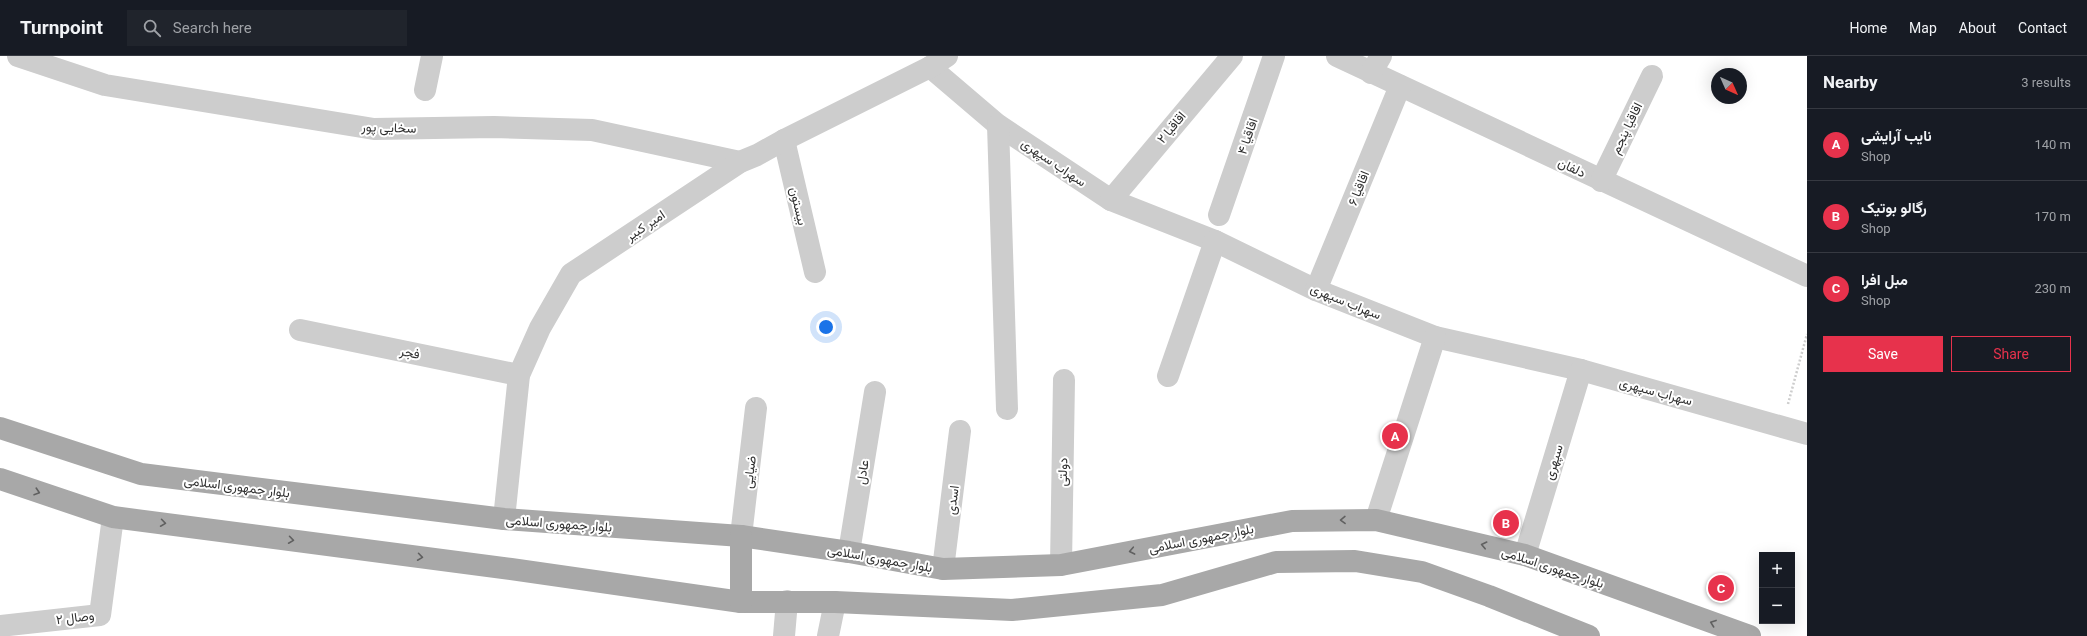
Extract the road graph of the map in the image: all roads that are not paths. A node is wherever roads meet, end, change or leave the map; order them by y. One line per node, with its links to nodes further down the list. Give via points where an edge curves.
1 (18, 56): 13 (street, سخایی پور, via 106,84 374,129 494,126 592,130)
2 (432, 56): 10 (street)
3 (1232, 56): 15 (street, اقاقیا ۲)
4 (1274, 56): 16 (street, اقاقیا ۴)
5 (1338, 56): 7 (street, دلفان)
6 (939, 62): 11 (street, سهراب سپهری); 12 (street, امیر کبیر)
7 (1376, 64): 9 (street, دلفان)
8 (1652, 76): 14 (street, اقاقیا پنجم)
9 (1400, 86): 14 (street, دلفان); 20 (street, اقاقیا ۶)
10 (425, 90)
11 (998, 125): 15 (street, سهراب سپهری); 29 (street)
12 (784, 140): 13 (street, امیر کبیر); 18 (street, بیستون)
13 (740, 162): 24 (street, امیر کبیر, via 571,274 540,328)
14 (1601, 181): 19 (street, دلفان)
15 (1111, 200): 17 (street, سهراب سپهری)
16 (1219, 215)
17 (1215, 241): 20 (street, سهراب سپهری); 25 (street)
18 (815, 272)
19 (1807, 276)
20 (1316, 290): 22 (street, سهراب سپهری)
21 (300, 330): 24 (street, فجر)
22 (1435, 337): 23 (street, سهراب سپهری); 36 (street)
23 (1581, 370): 32 (street, سهراب سپهری); 39 (street, سپهری)
24 (519, 375): 35 (street, امیر کبیر)
25 (1168, 376)
26 (1064, 380): 40 (street, دولتی)
27 (875, 392): 38 (street, عادل)
28 (756, 408): 37 (street, ضیایی)
29 (1007, 409)
30 (0, 428): 35 (main road, بلوار جمهوری اسلامی, via 141,474)
31 (960, 431): 41 (street, اسدی)
32 (1807, 434)
33 (0, 480): 34 (main road, one-way to 34)
34 (113, 517): 43 (main road, one-way to 43); 45 (street, وصال ۲, via 100,615)
35 (504, 519): 37 (main road, بلوار جمهوری اسلامی)
36 (1376, 520): 39 (main road, بلوار جمهوری اسلامی, one-way to 36); 40 (main road, بلوار جمهوری اسلامی, one-way to 40, via 1292,521)
37 (741, 536): 38 (main road, بلوار جمهوری اسلامی); 43 (main road)
38 (849, 552): 41 (main road, بلوار جمهوری اسلامی)
39 (1525, 555): 49 (main road, بلوار جمهوری اسلامی, one-way to 39)
40 (1061, 565): 41 (main road, بلوار جمهوری اسلامی)
41 (943, 570)
42 (787, 601): 43 (main road); 44 (main road); 46 (street)
43 (741, 602)
44 (835, 602): 47 (street); 48 (main road, via 1012,610 1162,595 1276,562 1355,561 1422,572)
45 (0, 626)
46 (784, 636)
47 (828, 636)
48 (1589, 636)
49 (1750, 636)

